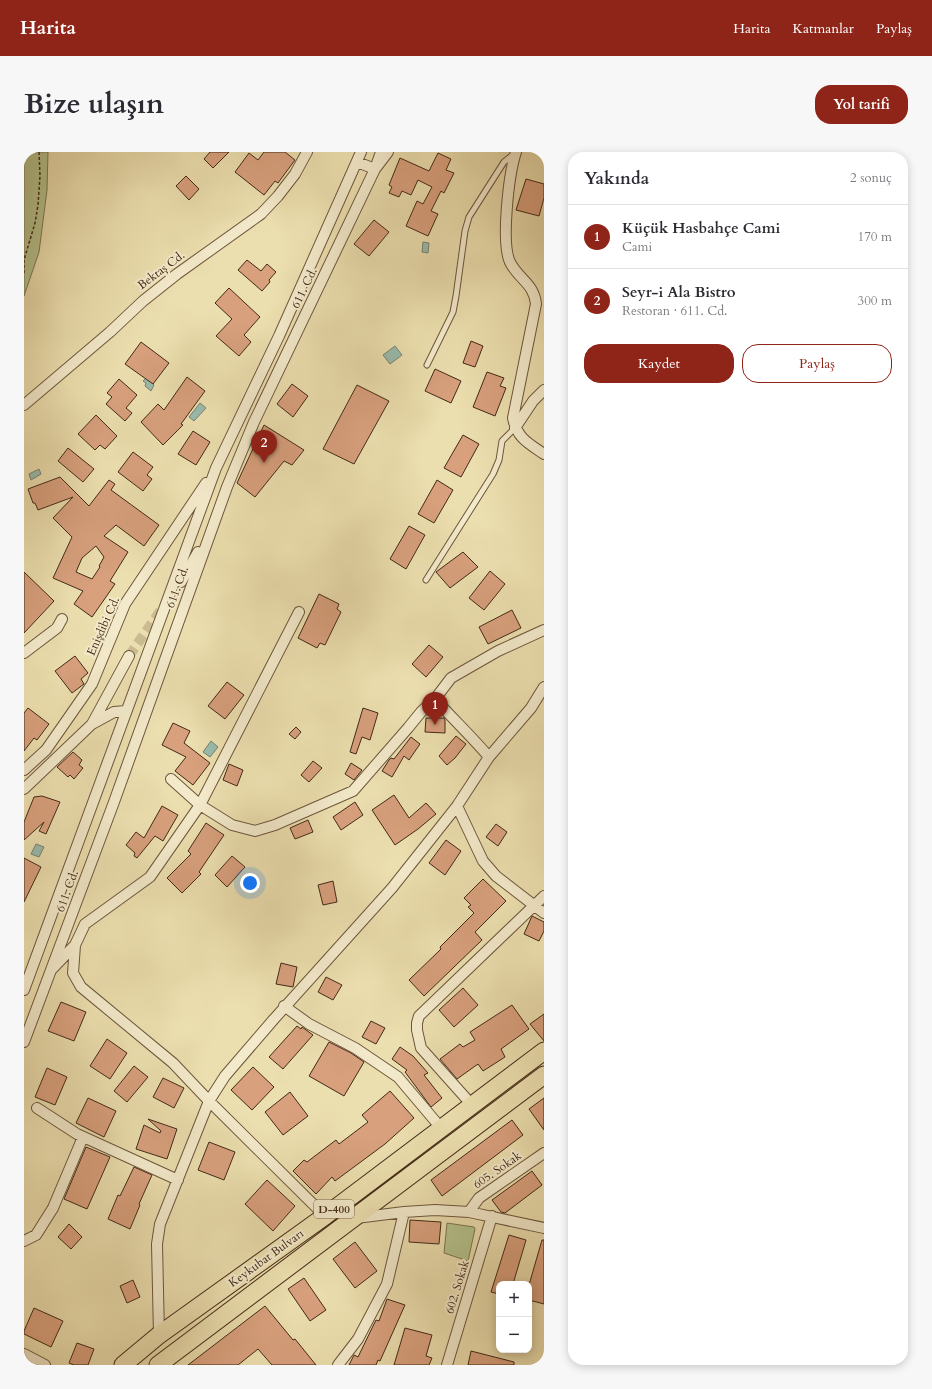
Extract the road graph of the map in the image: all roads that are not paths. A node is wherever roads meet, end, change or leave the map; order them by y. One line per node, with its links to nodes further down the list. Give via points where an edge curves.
1 (381, 152): 6 (street, 611. Cd.)
2 (388, 152): 6 (street)
3 (304, 153): 9 (street, Bektaş Cd., via 291,180 261,214 165,283)
4 (516, 153): 7 (lane, via 504,162 469,216 464,231 453,312); 10 (street, via 507,200 507,248 510,262 533,290 536,304 514,409)
5 (359, 157): 6 (street); 12 (street, 611. Cd., via 279,336)
6 (375, 169): 13 (street, 611. Cd., via 254,422)
7 (427, 365)
8 (544, 390): 10 (street, via 532,401)
9 (24, 405)
10 (515, 428): 11 (street, via 520,436); 14 (lane, via 502,441 499,460 493,474)
11 (544, 454)
12 (216, 468): 23 (street, 611. Cd.); 26 (street, Enişdibi Cd., via 126,604 92,684 46,750)
13 (211, 529): 15 (street); 36 (street, 611. Cd.)
14 (426, 580)
15 (181, 582)
16 (298, 612): 29 (street)
17 (62, 619): 19 (street, via 57,628)
18 (544, 630): 22 (street, via 498,651 452,678)
19 (24, 653)
20 (129, 656): 24 (street)
21 (544, 688): 25 (street, via 531,708)
22 (435, 699): 25 (street); 29 (street, via 353,791 275,825 255,831 232,825)
23 (126, 711): 24 (street, via 114,712); 35 (street, 611. Cd.)
24 (92, 724): 28 (street)
25 (489, 757): 30 (street)
26 (24, 770)
27 (172, 778): 29 (street)
28 (24, 789)
29 (200, 804): 34 (street, via 150,876 85,924)
30 (457, 806): 32 (street, via 483,861 496,876); 38 (street, via 392,888)
31 (544, 896): 32 (street)
32 (534, 906): 33 (street); 43 (street, via 419,1016 417,1030 421,1048)
33 (544, 913)
34 (75, 945): 36 (street); 42 (street, via 73,973 81,987 173,1063)
35 (29, 968): 37 (street, 611. Cd.)
36 (51, 971): 39 (street, 611. Cd.)
37 (24, 990)
38 (284, 1006): 42 (street, via 225,1076); 45 (street, via 309,1024 355,1048 398,1077)
39 (24, 1042)
40 (544, 1051): 43 (highway, Keykubat Bulvarı / D-400)
41 (544, 1075): 53 (highway, Keykubat Bulvarı / D-400)
42 (209, 1101): 48 (street); 51 (street)
43 (472, 1105): 45 (highway, Keykubat Bulvarı / D-400)
44 (37, 1108): 46 (street)
45 (441, 1128): 51 (highway, Keykubat Bulvarı / D-400)
46 (83, 1137): 48 (street); 55 (street, via 53,1208 36,1235)
47 (544, 1153): 50 (street, 605. Sokak, via 479,1198)
48 (178, 1180): 56 (street, via 160,1224 157,1244)
49 (404, 1212): 50 (street); 53 (street); 61 (street, via 387,1284 358,1339)
50 (470, 1212): 52 (street)
51 (325, 1216): 56 (highway, Keykubat Bulvarı / D-400)
52 (492, 1216): 54 (street); 62 (street, 602. Sokak)
53 (352, 1219): 60 (highway, Keykubat Bulvarı / D-400)
54 (544, 1228)
55 (24, 1241)
56 (160, 1335): 59 (highway, Keykubat Bulvarı / D-400)
57 (24, 1354): 58 (street)
58 (45, 1365)
59 (123, 1365)
60 (158, 1365)
61 (338, 1365)
62 (447, 1365)

